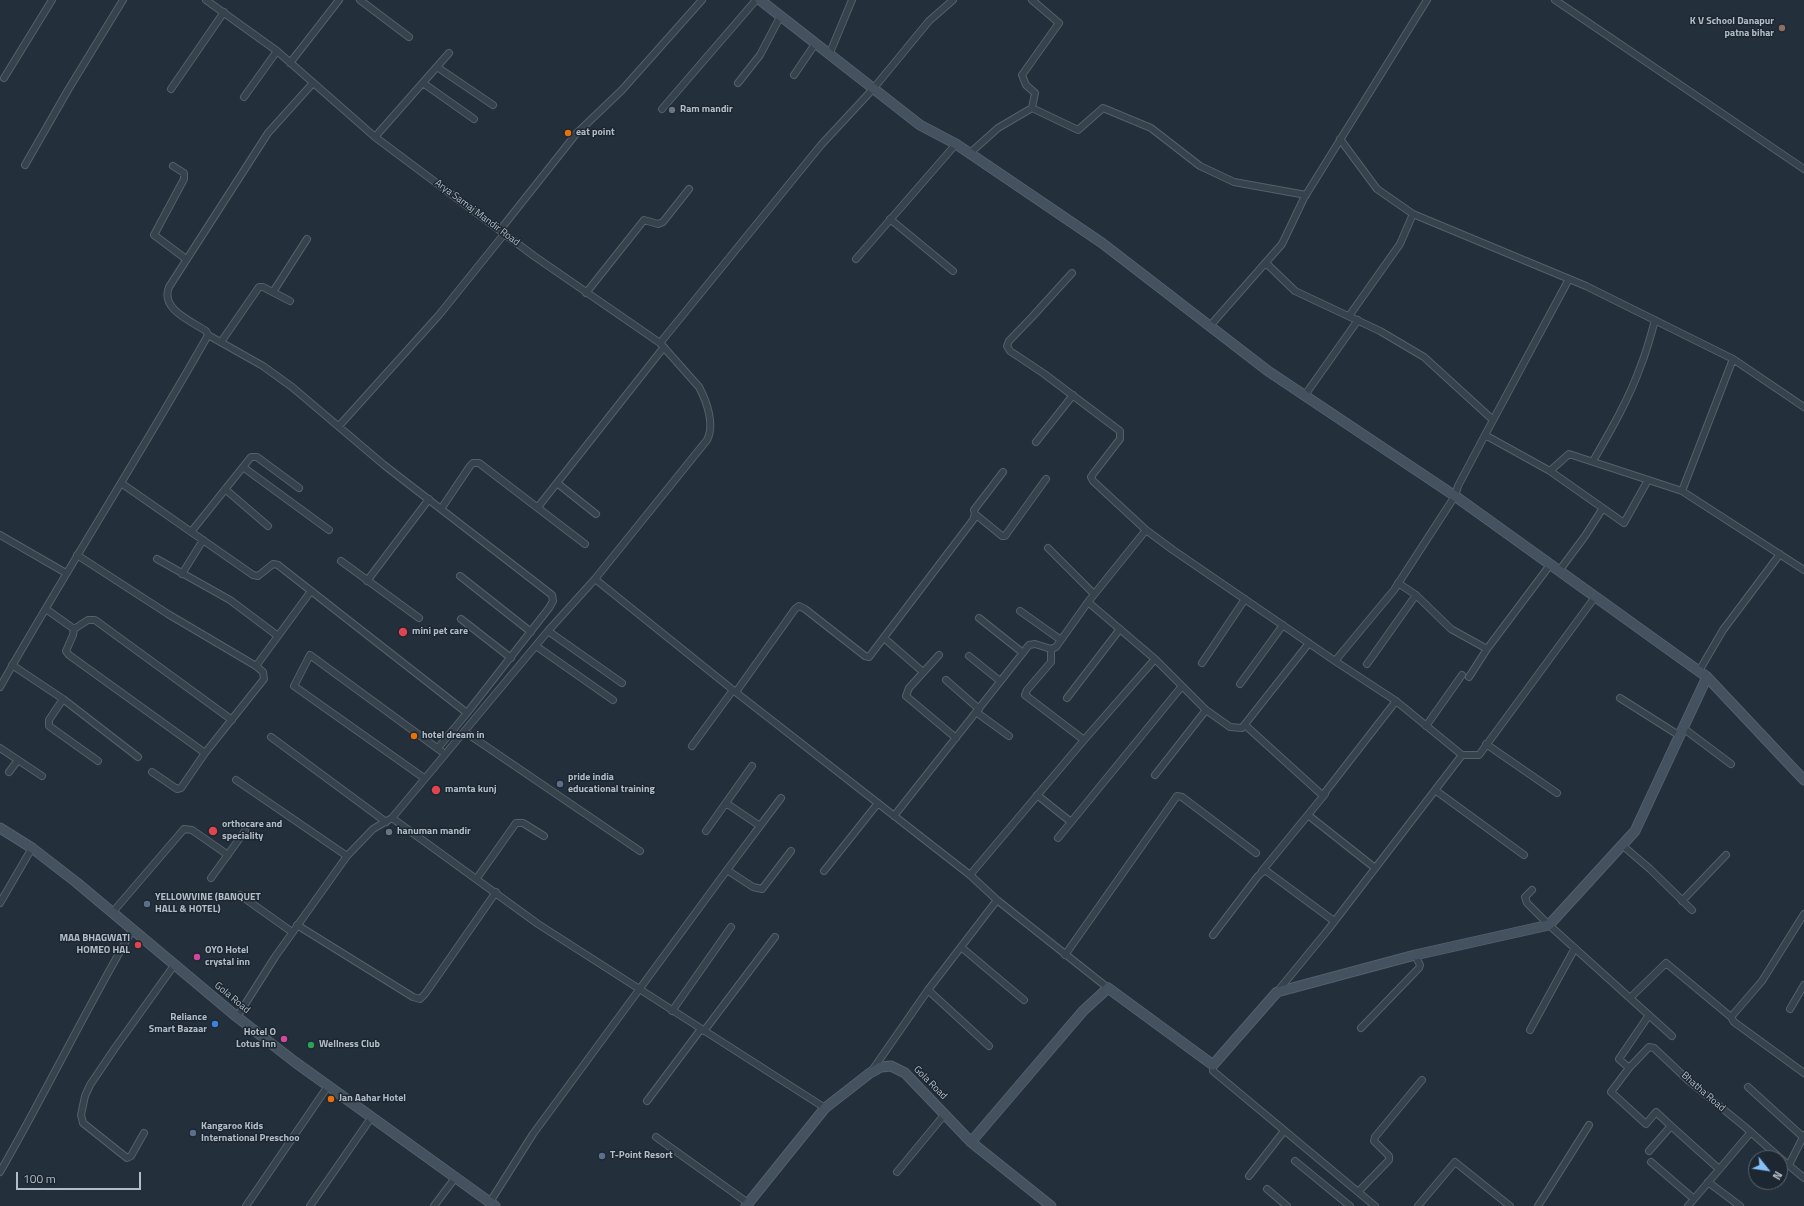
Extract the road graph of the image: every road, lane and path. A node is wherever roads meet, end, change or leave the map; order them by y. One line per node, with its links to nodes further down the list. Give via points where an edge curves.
1 (52, 0): 24 (street)
2 (124, 0): 39 (street)
3 (206, 0): 14 (street, Arya Samaj Mandir Road)
4 (339, 0): 21 (street)
5 (360, 0): 16 (street)
6 (702, 0): 46 (street, via 622,90 576,134)
7 (756, 0): 33 (street)
8 (760, 0): 15 (street)
9 (852, 0): 20 (street)
10 (953, 0): 29 (street, via 929,21)
11 (1032, 0): 32 (street, via 1059,23 1022,75 1026,85 1035,93)
12 (1427, 0): 36 (street)
13 (1555, 0): 41 (street)
14 (224, 12): 18 (street, Arya Samaj Mandir Road); 28 (street)
15 (780, 17): 17 (street); 27 (street, via 760,55)
16 (409, 37)
17 (815, 44): 20 (street); 23 (street)
18 (277, 51): 21 (street, Arya Samaj Mandir Road); 30 (street)
19 (450, 53): 22 (street)
20 (829, 55): 29 (street)
21 (290, 63): 25 (street, Arya Samaj Mandir Road)
22 (438, 67): 26 (street); 31 (street)
23 (794, 75)
24 (4, 78)
25 (313, 83): 35 (street, Arya Samaj Mandir Road); 48 (street, via 268,133)
26 (423, 83): 34 (street); 35 (street)
27 (738, 83)
28 (171, 89)
29 (873, 89): 37 (street, via 920,125); 63 (street, via 821,145)
30 (244, 97)
31 (493, 105)
32 (1032, 108): 38 (street, via 998,128); 43 (street, via 1078,130 1103,108 1150,128 1200,166 1234,182)
33 (662, 109)
34 (474, 120)
35 (375, 137): 46 (street, Arya Samaj Mandir Road)
36 (1340, 139): 43 (street); 44 (street, via 1377,189)
37 (956, 144): 38 (street); 45 (street)
38 (970, 153): 60 (street, via 1102,243)
39 (25, 165)
40 (173, 166): 48 (street, via 184,173 184,179 154,235)
41 (1804, 169)
42 (689, 188): 55 (street, via 663,222 658,224 644,220)
43 (1306, 195): 50 (street, via 1282,244)
44 (1413, 214): 53 (street); 57 (street, via 1400,244)
45 (890, 219): 49 (street); 51 (street)
46 (502, 231): 55 (street, Arya Samaj Mandir Road); 69 (street, via 439,315)
47 (307, 239): 54 (street)
48 (186, 258): 61 (street, via 169,287 166,298 168,304)
49 (856, 259)
50 (1266, 263): 57 (street, via 1295,291); 60 (street)
51 (953, 270)
52 (1072, 273): 65 (street, via 1007,346 1010,351)
53 (1569, 279): 59 (street); 68 (street)
54 (272, 292): 56 (street); 62 (street, via 259,287)
55 (586, 293): 63 (street, Arya Samaj Mandir Road)
56 (290, 301)
57 (1350, 316): 58 (street)
58 (1358, 320): 66 (street); 68 (street, via 1424,358)
59 (1655, 320): 64 (street); 72 (street, via 1641,365 1628,395)
60 (1209, 327): 66 (street)
61 (208, 335): 62 (street); 78 (street)
62 (221, 342): 69 (street, via 276,375)
63 (662, 345): 79 (street); 108 (street, Arya Samaj Mandir Road, via 703,394 710,423 709,436)
64 (1733, 359): 67 (street); 82 (street)
65 (1073, 395): 71 (street); 92 (street, via 1120,430 1120,439 1093,474 1092,479)
66 (1305, 396): 83 (street)
67 (1804, 407)
68 (1493, 420): 70 (street)
69 (339, 426): 84 (street)
70 (1485, 435): 74 (street); 83 (street)
71 (1036, 442)
72 (1593, 461): 74 (street, via 1569,454); 77 (street)
73 (243, 467): 80 (street, via 251,457 256,457); 81 (street); 91 (street)
74 (1550, 470): 87 (street)
75 (1003, 472): 89 (street, via 974,510)
76 (1046, 480): 89 (street, via 1005,536)
77 (1648, 480): 82 (street); 87 (street, via 1624,523)
78 (121, 483): 93 (street); 99 (street)
79 (556, 483): 85 (street); 88 (street)
80 (299, 488)
81 (225, 489): 90 (street); 93 (street)
82 (1682, 491): 98 (street)
83 (1455, 496): 102 (street); 110 (street)
84 (429, 499): 86 (street); 109 (street)
85 (538, 507): 86 (street, via 476,462 470,466); 96 (street)
86 (441, 508): 126 (street, via 552,595 553,601)
87 (1603, 508): 104 (street)
88 (596, 514)
89 (975, 514): 128 (street)
90 (268, 526)
91 (329, 530)
92 (1146, 530): 112 (street); 115 (street)
93 (191, 532): 95 (street)
94 (0, 535): 105 (street)
95 (203, 540): 106 (street); 111 (street, via 255,576 275,563)
96 (585, 544)
97 (1048, 548): 112 (street)
98 (1780, 554): 103 (street); 144 (street, via 1723,630)
99 (77, 555): 105 (street); 143 (street, via 168,614)
100 (157, 559): 106 (street)
101 (341, 560): 109 (street)
102 (1550, 565): 104 (street); 132 (street)
103 (1804, 570)
104 (1559, 571): 114 (street)
105 (66, 573): 117 (street)
106 (182, 574): 127 (street, via 230,600)
107 (460, 576): 126 (street)
108 (595, 579): 125 (street, Arya Samaj Mandir Road); 155 (street)
109 (367, 581): 119 (street)
110 (1398, 584): 113 (street); 139 (street)
111 (311, 591): 127 (street); 163 (street)
112 (1094, 594): 116 (street)
113 (1416, 595): 132 (street, via 1451,629); 141 (street)
114 (1595, 597): 144 (street); 173 (street)
115 (1245, 599): 122 (street); 140 (street)
116 (1088, 602): 124 (street); 129 (street)
117 (46, 609): 123 (street); 142 (street)
118 (1020, 610): 129 (street)
119 (420, 618)
120 (979, 618): 134 (street)
121 (461, 619): 137 (street)
122 (1283, 625): 130 (street); 152 (street)
123 (74, 629): 164 (street, via 91,619 98,622); 177 (street, via 66,650 69,655)
124 (1120, 629): 138 (street); 156 (street)
125 (548, 631): 131 (street, Arya Samaj Mandir Road); 151 (street)
126 (531, 632): 137 (street)
127 (278, 636): 143 (street)
128 (884, 638): 145 (street); 155 (street, via 870,657 866,657 805,608 799,606)
129 (1061, 640): 133 (street)
130 (1309, 643): 139 (street); 165 (street)
131 (536, 646): 159 (street); 167 (street, Arya Samaj Mandir Road)
132 (1487, 648): 147 (street)
133 (1051, 649): 134 (street, via 1032,643); 172 (street, via 1050,664 1025,695)
134 (1023, 652): 150 (street)
135 (939, 655): 145 (street)
136 (969, 656): 150 (street)
137 (510, 658): 163 (street)
138 (1155, 659): 153 (street); 172 (street)
139 (1335, 661): 160 (street)
140 (1202, 663)
141 (1367, 664)
142 (12, 665): 154 (street); 158 (street)
143 (256, 666): 164 (street, via 263,672 264,679)
144 (1699, 671): 148 (street)
145 (923, 672): 171 (street, via 907,691 907,697)
146 (1462, 675): 166 (street)
147 (1469, 677)
148 (1707, 677): 168 (street); 191 (street)
149 (946, 680): 162 (street)
150 (1000, 681): 162 (street)
151 (622, 684)
152 (1240, 684)
153 (1182, 686): 161 (street); 203 (street)
154 (0, 687)
155 (734, 691): 174 (street); 198 (street)
156 (1067, 698)
157 (1620, 698): 168 (street)
158 (63, 699): 180 (street); 182 (street, via 49,720 49,726)
159 (613, 700)
160 (1396, 701): 166 (street); 194 (street)
161 (1206, 710): 165 (street, via 1230,727 1242,728); 187 (street)
162 (977, 711): 170 (street); 171 (street)
163 (467, 713): 176 (street)
164 (232, 720): 177 (street)
165 (1245, 725): 194 (street, via 1320,793)
166 (1426, 726): 179 (street)
167 (465, 732): 178 (street, Arya Samaj Mandir Road); 212 (street)
168 (1681, 732): 183 (street); 210 (street, via 1635,830)
169 (271, 736): 202 (street)
170 (1009, 736)
171 (956, 738): 200 (street)
172 (1084, 740): 195 (street)
173 (1486, 744): 179 (street, via 1479,755); 193 (street)
174 (692, 746)
175 (0, 748): 181 (street)
176 (438, 748): 178 (street); 189 (street, via 310,656 294,686)
177 (205, 753): 186 (street, via 181,788 177,789)
178 (445, 754): 189 (street, Arya Samaj Mandir Road)
179 (1462, 755): 192 (street)
180 (138, 757)
181 (18, 760): 185 (street); 188 (street)
182 (98, 761)
183 (1731, 764)
184 (752, 766): 197 (street)
185 (9, 772)
186 (152, 772)
187 (1154, 775)
188 (42, 776)
189 (424, 778): 201 (street, Arya Samaj Mandir Road)
190 (236, 780): 218 (street)
191 (1804, 780)
192 (1435, 790): 216 (street); 219 (street)
193 (1557, 793)
194 (1325, 794): 199 (street)
195 (1037, 796): 203 (street); 223 (street)
196 (781, 798): 204 (street)
197 (726, 803): 204 (street); 207 (street)
198 (878, 803): 200 (street); 221 (street)
199 (1308, 815): 219 (street); 222 (street)
200 (894, 816): 223 (street)
201 (392, 818): 202 (street, Arya Samaj Mandir Road); 225 (street)
202 (386, 822): 218 (street, Arya Samaj Mandir Road, via 373,829)
203 (1071, 822): 209 (street)
204 (760, 826): 220 (street)
205 (0, 828): 211 (street, Gola Road)
206 (245, 831): 215 (street)
207 (706, 831)
208 (544, 836): 225 (street, via 523,822 516,823)
209 (1058, 838)
210 (1622, 845): 230 (street, via 1650,868); 236 (street)
211 (32, 848): 231 (street); 233 (street, Gola Road)
212 (640, 851)
213 (791, 851): 220 (street, via 762,889 753,888)
214 (1256, 853): 245 (street, via 1182,797 1177,796)
215 (228, 855): 224 (street); 233 (street, via 192,830 184,829)
216 (1524, 855)
217 (1726, 855): 230 (street)
218 (348, 856): 237 (street, Arya Samaj Mandir Road)
219 (1375, 868): 235 (street)
220 (726, 870): 250 (street)
221 (824, 871)
222 (1262, 872): 235 (street, via 1268,872); 241 (street)
223 (970, 875): 229 (street)
224 (211, 878)
225 (477, 878): 227 (street)
226 (1532, 890): 236 (street, via 1525,900)
227 (496, 892): 237 (street, via 420,999); 250 (street, via 538,924)
228 (240, 895): 240 (street)
229 (997, 900): 243 (street); 245 (street)
230 (1682, 901): 232 (street)
231 (0, 903)
232 (1692, 910)
233 (112, 913): 239 (street, Gola Road)
234 (1804, 914): 259 (street, via 1762,981)
235 (1334, 921): 252 (street)
236 (1549, 925): 244 (street); 246 (street)
237 (297, 926): 240 (street, Arya Samaj Mandir Road)
238 (731, 927): 256 (street)
239 (133, 929): 247 (street, Gola Road); 290 (street)
240 (292, 932): 258 (street, Arya Samaj Mandir Road)
241 (1213, 935)
242 (775, 937): 261 (street)
243 (961, 947): 251 (street); 254 (street)
244 (1575, 948): 253 (street); 262 (street)
245 (1065, 955): 249 (street)
246 (1416, 955): 252 (street); 260 (street, via 1419,968)
247 (175, 964): 258 (street, Gola Road); 280 (street, via 101,1068 87,1091 81,1115 83,1123 127,1158 131,1156)
248 (1804, 985): 255 (street)
249 (1108, 988): 265 (street); 283 (street, via 1083,1011)
250 (639, 990): 256 (street); 299 (street, via 533,1134)
251 (928, 990): 264 (street); 267 (street)
252 (1277, 992): 265 (street)
253 (1630, 998): 257 (street); 259 (street, via 1666,963)
254 (1024, 1000)
255 (1790, 1009)
256 (672, 1011): 261 (street)
257 (1649, 1015): 263 (street); 266 (street, via 1619,1059)
258 (237, 1017): 270 (street, Gola Road)
259 (1731, 1017): 268 (street, via 1734,1022)
260 (1361, 1028)
261 (703, 1030): 272 (street); 273 (street)
262 (1530, 1030)
263 (1672, 1036)
264 (989, 1046)
265 (1213, 1064): 278 (street, via 1213,1071)
266 (1629, 1068): 277 (street, via 1611,1092 1646,1124 1656,1112); 279 (street, Bhatha Road, via 1647,1048 1653,1047 1689,1081)
267 (870, 1073): 273 (street, Gola Road); 274 (street, Gola Road, via 881,1067 898,1068)
268 (1804, 1073)
269 (1422, 1080): 297 (street, via 1375,1137 1374,1141 1389,1156 1389,1160)
270 (328, 1086): 275 (street, Gola Road); 301 (street)
271 (1748, 1087): 281 (street)
272 (647, 1101)
273 (825, 1108): 300 (street, Gola Road)
274 (945, 1114): 283 (street, Gola Road); 291 (street)
275 (371, 1118): 293 (street, Gola Road); 302 (street)
276 (1589, 1125): 310 (street)
277 (1671, 1126): 285 (street); 289 (street)
278 (1284, 1131): 292 (street); 297 (street)
279 (1751, 1132): 284 (street, Bhatha Road); 289 (street)
280 (144, 1133)
281 (1804, 1136): 288 (street)
282 (656, 1137): 300 (street)
283 (971, 1142): 304 (street, Gola Road)
284 (1771, 1150)
285 (1649, 1151)
286 (1296, 1160): 306 (street)
287 (1651, 1162): 298 (street)
288 (1789, 1165): 294 (street, Bhatha Road)
289 (1719, 1169): 295 (street)
290 (0, 1170)
291 (897, 1172)
292 (1249, 1176)
293 (455, 1178): 299 (street, Gola Road); 303 (street)
294 (1804, 1178)
295 (1708, 1182): 298 (street); 312 (street)
296 (1267, 1189): 305 (street)
297 (1358, 1192): 307 (street)
298 (1694, 1199): 311 (street)
299 (492, 1204)
300 (747, 1204)
301 (246, 1206)
302 (310, 1206)
303 (434, 1206)
304 (1051, 1206)
305 (1287, 1206)
306 (1350, 1206)
307 (1375, 1206)
308 (1418, 1206): 309 (street, via 1455,1162)
309 (1510, 1206)
310 (1538, 1206)
311 (1688, 1206)
312 (1740, 1206)

